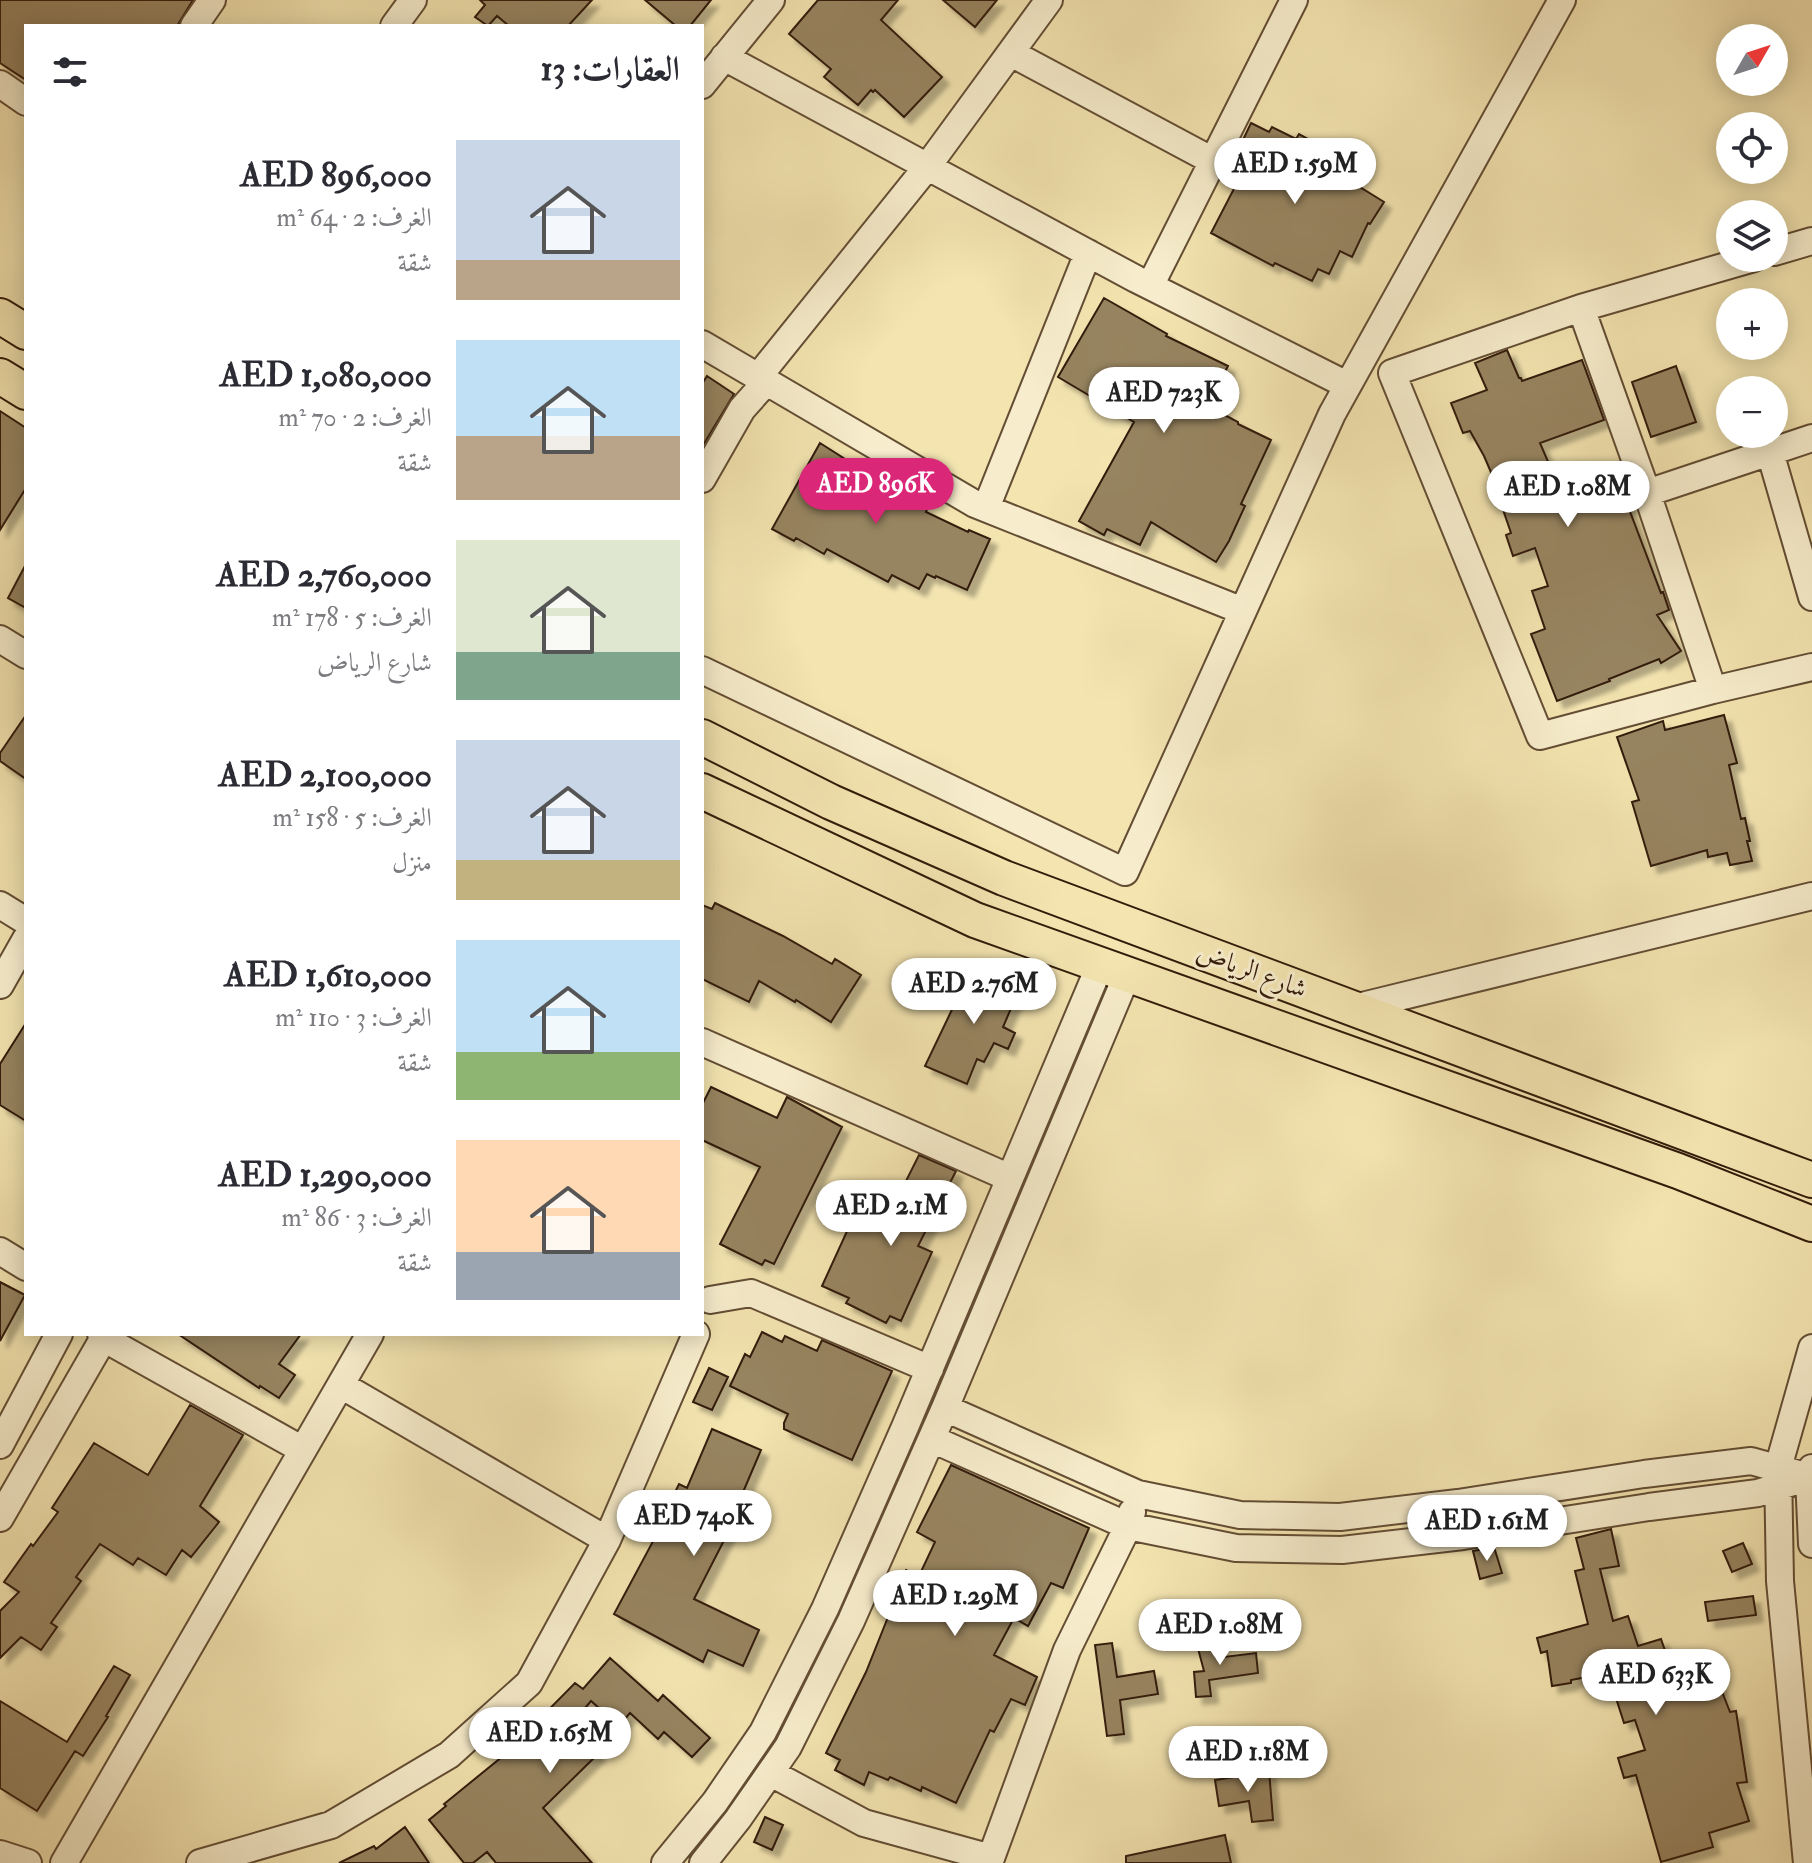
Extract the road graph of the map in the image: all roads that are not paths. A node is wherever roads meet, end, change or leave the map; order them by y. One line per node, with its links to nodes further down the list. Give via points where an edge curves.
1 (212, 0): 6 (street)
2 (771, 0): 8 (street)
3 (1049, 0): 7 (street)
4 (1294, 0): 12 (street)
5 (1562, 0): 25 (street)
6 (195, 24)
7 (1011, 53): 12 (street); 13 (street)
8 (724, 57): 9 (street); 13 (street)
9 (704, 82)
10 (0, 84): 11 (street)
11 (24, 101)
12 (1213, 161): 18 (street)
13 (927, 167): 16 (street); 24 (street)
14 (1812, 241): 15 (street)
15 (1788, 248)
16 (1088, 253): 18 (street); 31 (street)
17 (1716, 269): 19 (street)
18 (1150, 286): 25 (street)
19 (1581, 308): 30 (street); 38 (street, via 1392,373 1540,736)
20 (0, 316): 21 (main road)
21 (24, 331)
22 (704, 345): 24 (street)
23 (0, 376): 26 (main road)
24 (763, 379): 29 (street); 31 (street)
25 (1347, 385): 33 (street)
26 (24, 391)
27 (1812, 438): 28 (street)
28 (1770, 452): 30 (street); 32 (street)
29 (704, 476)
30 (1647, 493): 38 (street)
31 (986, 508): 33 (street)
32 (1812, 597)
33 (1243, 611): 37 (street, via 1125,872)
34 (0, 639): 35 (street)
35 (24, 654)
36 (1812, 667): 38 (street)
37 (704, 671)
38 (1713, 690)
39 (704, 738): 47 (main road, شارع الرياض, via 831,802 1004,878)
40 (704, 792): 45 (main road, شارع الرياض, via 975,920)
41 (1812, 896): 47 (street)
42 (0, 905): 43 (street)
43 (24, 920)
44 (24, 943): 46 (street)
45 (1113, 970): 49 (street); 51 (main road, شارع الرياض); 63 (street)
46 (0, 985)
47 (1354, 1008): 50 (main road, شارع الرياض)
48 (704, 1043): 49 (street)
49 (1010, 1178): 61 (street)
50 (1812, 1180)
51 (1812, 1224)
52 (0, 1251): 53 (street)
53 (24, 1266)
54 (705, 1305): 61 (street, via 751,1293)
55 (58, 1336): 65 (street)
56 (102, 1336): 70 (street)
57 (105, 1336): 66 (street)
58 (369, 1336): 62 (street)
59 (695, 1336): 72 (street)
60 (1812, 1348): 68 (street)
61 (930, 1369): 79 (street, via 825,1609 763,1732)
62 (341, 1385): 66 (street); 72 (street)
63 (945, 1408): 64 (street); 69 (street)
64 (932, 1439): 71 (street); 74 (street, via 851,1621)
65 (0, 1445)
66 (303, 1450): 77 (street)
67 (1811, 1473): 68 (street); 73 (street)
68 (1777, 1478): 69 (street, via 1751,1461 1340,1517 1240,1515); 71 (street, via 1758,1493 1342,1550 1236,1548); 81 (street, via 1780,1581)
69 (1138, 1494): 71 (street)
70 (0, 1518)
71 (1128, 1526): 74 (street, via 1067,1650 991,1858 864,1823)
72 (607, 1540): 78 (street, via 529,1683 449,1755 331,1825)
73 (1812, 1544)
74 (771, 1773): 80 (street)
75 (0, 1854): 76 (street)
76 (28, 1863)
77 (64, 1863)
78 (200, 1863)
79 (665, 1863)
80 (703, 1863)
81 (1807, 1863)

